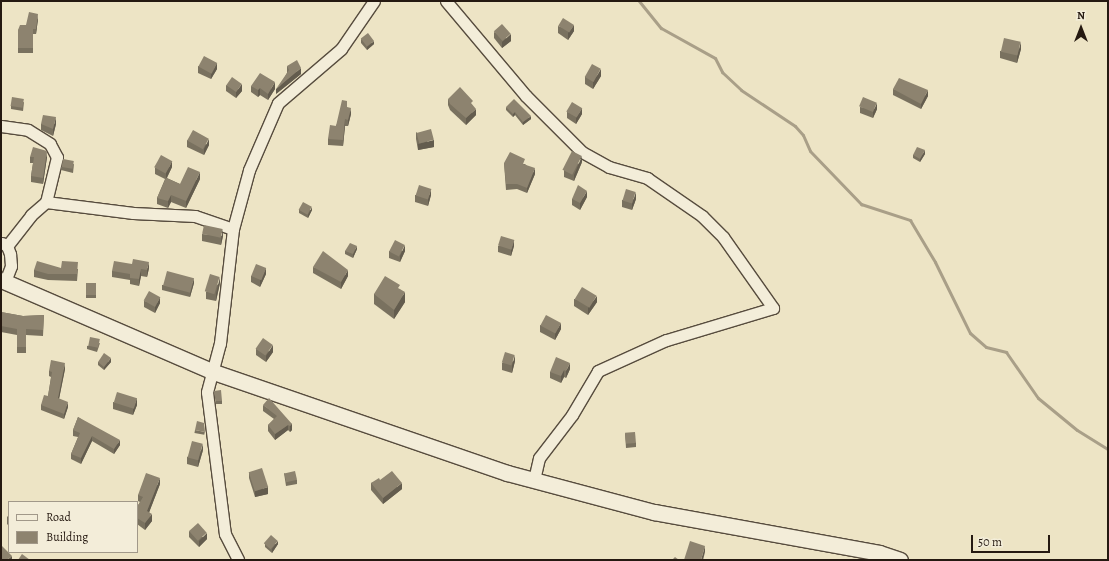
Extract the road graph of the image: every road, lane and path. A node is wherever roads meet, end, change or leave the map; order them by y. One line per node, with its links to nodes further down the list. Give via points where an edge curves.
1 (374, 1): 5 (street, via 341,50 278,103 249,170)
2 (446, 1): 9 (street, via 526,96 582,152 609,167 647,178 702,216 723,237 773,308 666,340 598,371 572,415 539,458)
3 (1, 126): 4 (street, via 28,130 50,144 57,157)
4 (46, 202): 5 (street, via 133,213 195,216); 6 (street)
5 (233, 229): 8 (street, via 220,342)
6 (4, 244): 7 (street, via 10,266)
7 (3, 281): 8 (street)
8 (211, 371): 9 (street, via 507,473); 10 (street, via 207,392 225,534)
9 (534, 479): 11 (street, via 598,499 661,513 879,553)
10 (238, 560)
11 (900, 560)

